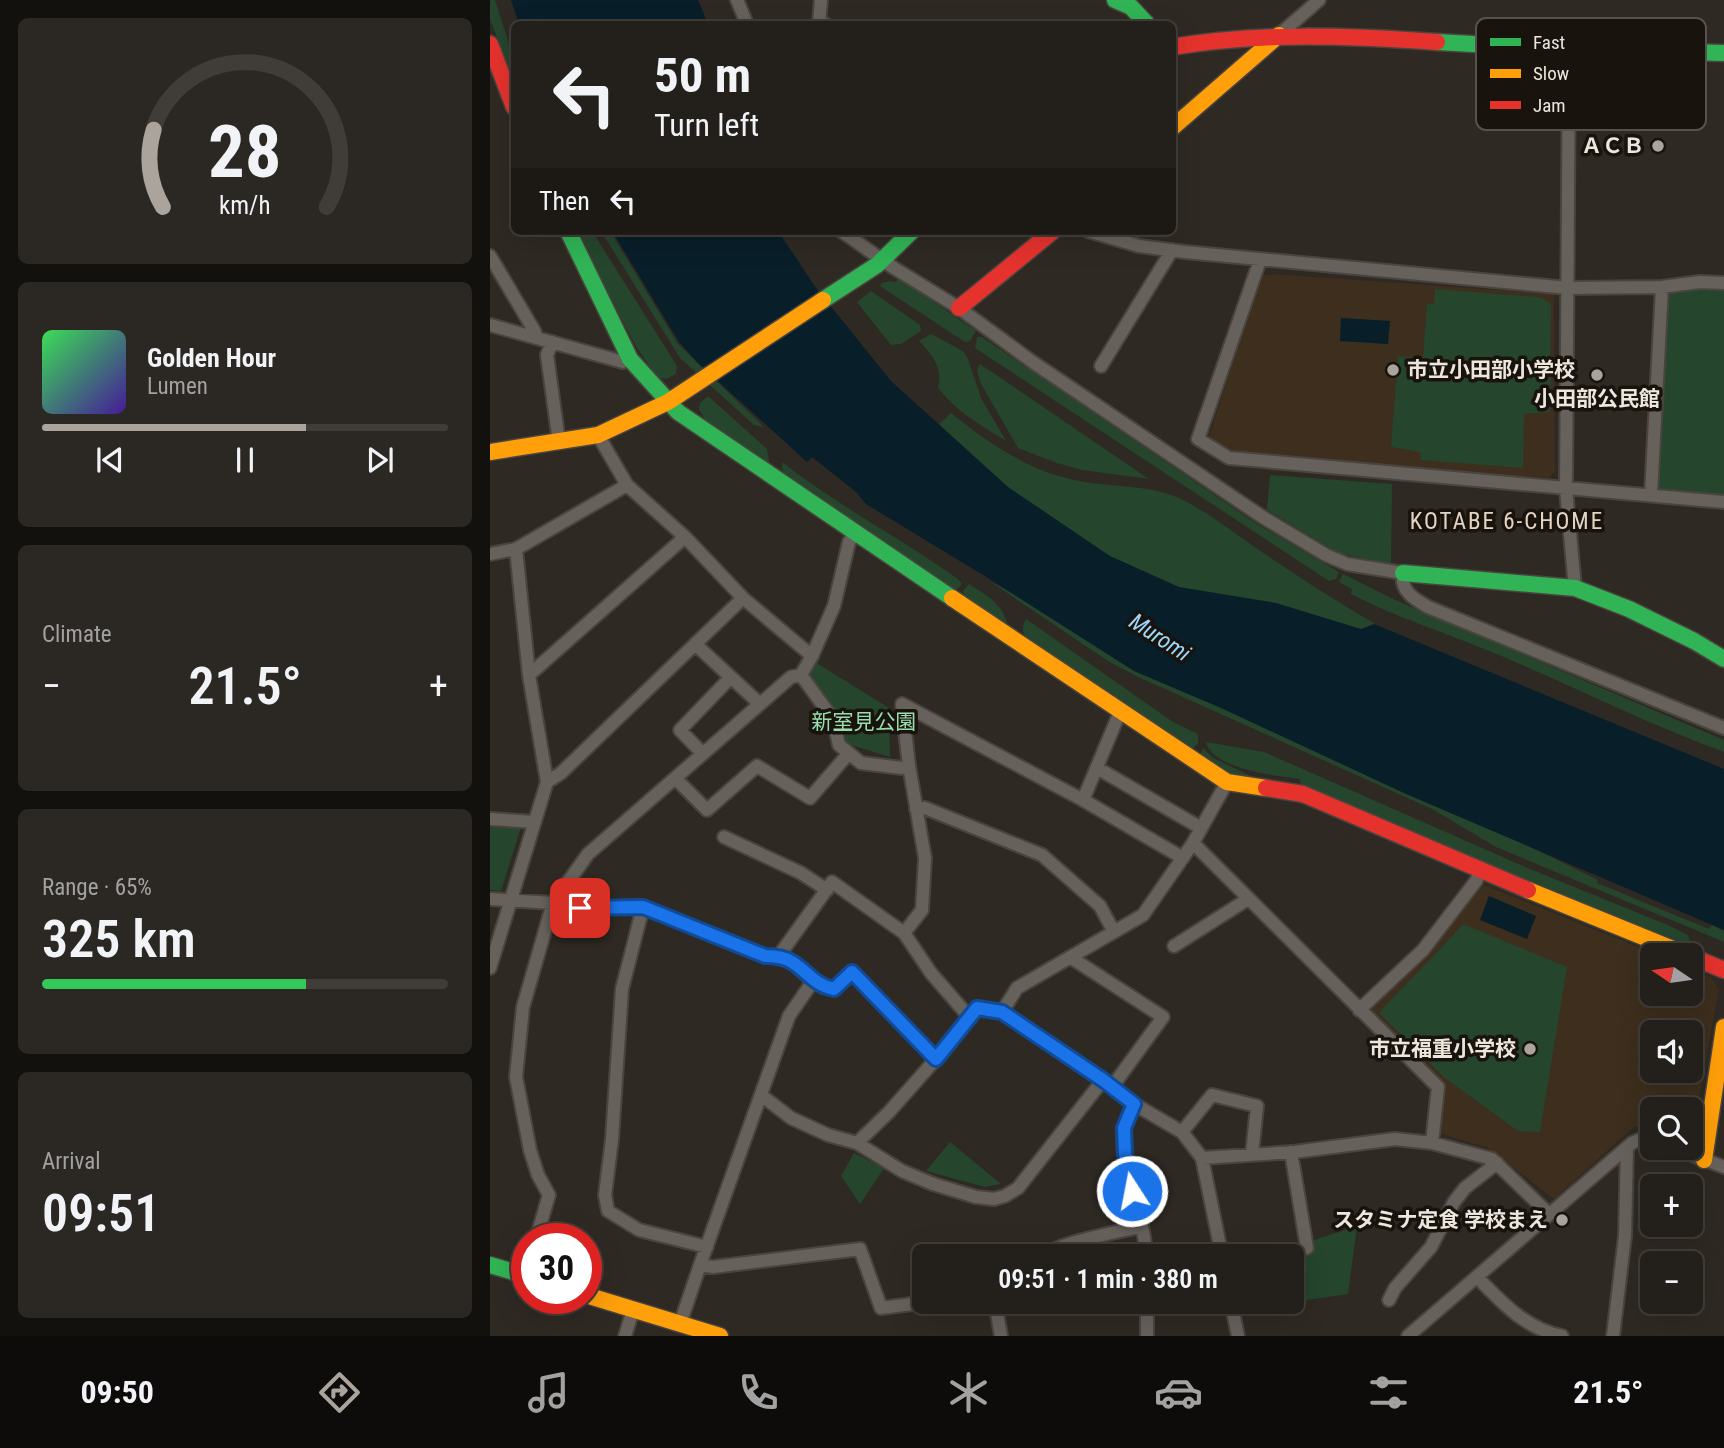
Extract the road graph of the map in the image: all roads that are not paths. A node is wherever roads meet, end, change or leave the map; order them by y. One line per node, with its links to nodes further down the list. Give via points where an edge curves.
1 (737, 0): 5 (street)
2 (821, 0): 6 (street)
3 (1115, 0): 7 (street, via 1131,6)
4 (1319, 0): 8 (street)
5 (746, 21)
6 (819, 21)
7 (1144, 21)
8 (1279, 35): 10 (street); 11 (street); 15 (street)
9 (490, 44): 14 (street)
10 (1476, 45)
11 (1176, 46)
12 (1706, 53): 13 (street)
13 (1724, 53)
14 (511, 99)
15 (1176, 125)
16 (1569, 130): 28 (street)
17 (570, 235): 33 (street)
18 (846, 235): 25 (street)
19 (908, 235): 25 (street)
20 (1048, 235): 29 (street)
21 (1102, 235): 22 (street)
22 (1172, 250): 24 (street); 34 (street)
23 (490, 256): 31 (street, via 535,331)
24 (1260, 260): 28 (street); 40 (street, via 1198,439 1229,458)
25 (880, 262): 29 (street); 35 (street)
26 (1724, 283): 27 (street)
27 (1662, 287): 28 (street); 41 (street)
28 (1568, 288): 40 (street)
29 (959, 308): 47 (street, via 1264,518 1347,564)
30 (490, 325): 31 (street)
31 (533, 337): 32 (street)
32 (552, 342): 33 (street, via 623,362); 37 (street, via 547,355)
33 (631, 359): 35 (street)
34 (1101, 366)
35 (668, 402): 36 (street); 43 (street)
36 (598, 435): 37 (street); 39 (street)
37 (559, 442): 38 (street)
38 (490, 452)
39 (627, 485): 44 (street); 45 (street)
40 (1566, 489): 41 (street); 48 (street)
41 (1651, 495): 42 (street)
42 (1724, 502)
43 (856, 533): 51 (street, via 849,542 834,606); 57 (street)
44 (685, 537): 49 (street); 53 (street)
45 (516, 549): 46 (street); 53 (street)
46 (490, 554)
47 (1403, 573): 48 (street); 58 (street, via 1402,582 1410,596 1428,607)
48 (1575, 588): 52 (street, via 1629,609)
49 (743, 598): 50 (street); 51 (street)
50 (695, 644): 55 (street); 64 (street)
51 (812, 656): 54 (street)
52 (1724, 659)
53 (529, 675): 64 (street)
54 (801, 675): 56 (street, via 791,677); 59 (street, via 833,719 839,745)
55 (731, 677): 56 (street); 60 (street, via 680,730)
56 (760, 704): 60 (street)
57 (1120, 712): 62 (street); 65 (street)
58 (1724, 728)
59 (849, 753): 61 (street, via 861,762); 63 (street, via 810,798 757,766 707,810)
60 (703, 754): 63 (street)
61 (909, 766): 66 (street, via 902,704); 67 (street)
62 (1097, 768): 66 (street); 70 (street)
63 (675, 778): 79 (street, via 588,854)
64 (547, 782): 69 (street)
65 (1227, 782): 70 (street); 74 (street, via 1303,794)
66 (1083, 800): 73 (street)
67 (916, 809): 81 (street, via 925,808 1042,855 1100,906); 82 (street, via 925,859 922,910)
68 (490, 819): 69 (street)
69 (535, 822): 78 (street)
70 (1201, 828): 72 (street)
71 (724, 836): 75 (street)
72 (1193, 843): 73 (street); 77 (street)
73 (1183, 858): 81 (street, via 1143,915)
74 (1481, 870): 83 (street); 91 (street, via 1423,950)
75 (827, 890): 82 (street, via 832,882); 85 (street)
76 (490, 899): 78 (street)
77 (1248, 899): 84 (street); 91 (street)
78 (510, 900): 79 (street); 88 (street)
79 (553, 903): 80 (street, via 580,908); 111 (street, via 523,1007 516,1077 530,1150 549,1195)
80 (643, 907): 85 (street, via 765,956); 116 (street, via 622,989 605,1195 608,1211 639,1230)
81 (1114, 932): 86 (street)
82 (904, 933): 93 (street)
83 (1658, 943)
84 (1174, 946)
85 (778, 957): 90 (street, via 792,962)
86 (1070, 957): 92 (street, via 1017,988); 96 (street, via 1163,1017)
87 (1703, 961): 89 (street)
88 (490, 968)
89 (1724, 970)
90 (813, 981): 95 (street, via 834,989 852,972); 97 (street, via 789,1016)
91 (1359, 1010): 102 (street, via 1438,1087)
92 (1002, 1012): 93 (street, via 977,1008); 96 (street)
93 (970, 1018): 95 (street)
94 (1724, 1027): 107 (street)
95 (936, 1059): 101 (street)
96 (1107, 1084): 98 (street); 101 (street, via 1018,1188 994,1199 933,1184)
97 (761, 1095): 101 (street, via 791,1118); 116 (street)
98 (1134, 1104): 99 (street); 112 (street, via 1124,1128 1125,1154)
99 (1182, 1132): 105 (street, via 1213,1095 1257,1106); 106 (street)
100 (1640, 1139): 103 (street)
101 (858, 1143)
102 (1432, 1143): 104 (street, via 1395,1139); 108 (street)
103 (1627, 1147): 110 (street); 137 (street, via 1625,1236)
104 (1291, 1152): 105 (street); 117 (street)
105 (1252, 1154): 106 (street)
106 (1202, 1158): 115 (street)
107 (1704, 1160): 109 (street)
108 (1496, 1163): 110 (street); 123 (street, via 1454,1202 1431,1247)
109 (1724, 1167)
110 (1547, 1216): 121 (street)
111 (541, 1223)
112 (1142, 1226): 113 (street); 114 (street)
113 (1072, 1244)
114 (1145, 1244)
115 (1220, 1244)
116 (707, 1247): 119 (street)
117 (1307, 1248)
118 (490, 1265): 120 (street)
119 (700, 1265): 124 (street, via 860,1248 881,1308); 129 (street)
120 (511, 1271)
121 (1477, 1277): 135 (street); 136 (street, via 1508,1309 1545,1333)
122 (602, 1300): 125 (street)
123 (1389, 1300)
124 (912, 1304)
125 (633, 1310): 129 (street); 130 (street)
126 (997, 1314): 132 (street)
127 (1147, 1314): 133 (street)
128 (1233, 1314): 134 (street)
129 (680, 1324): 131 (street)
130 (625, 1336)
131 (720, 1336)
132 (1001, 1336)
133 (1147, 1336)
134 (1238, 1336)
135 (1408, 1336)
136 (1562, 1336)
137 (1614, 1336)

